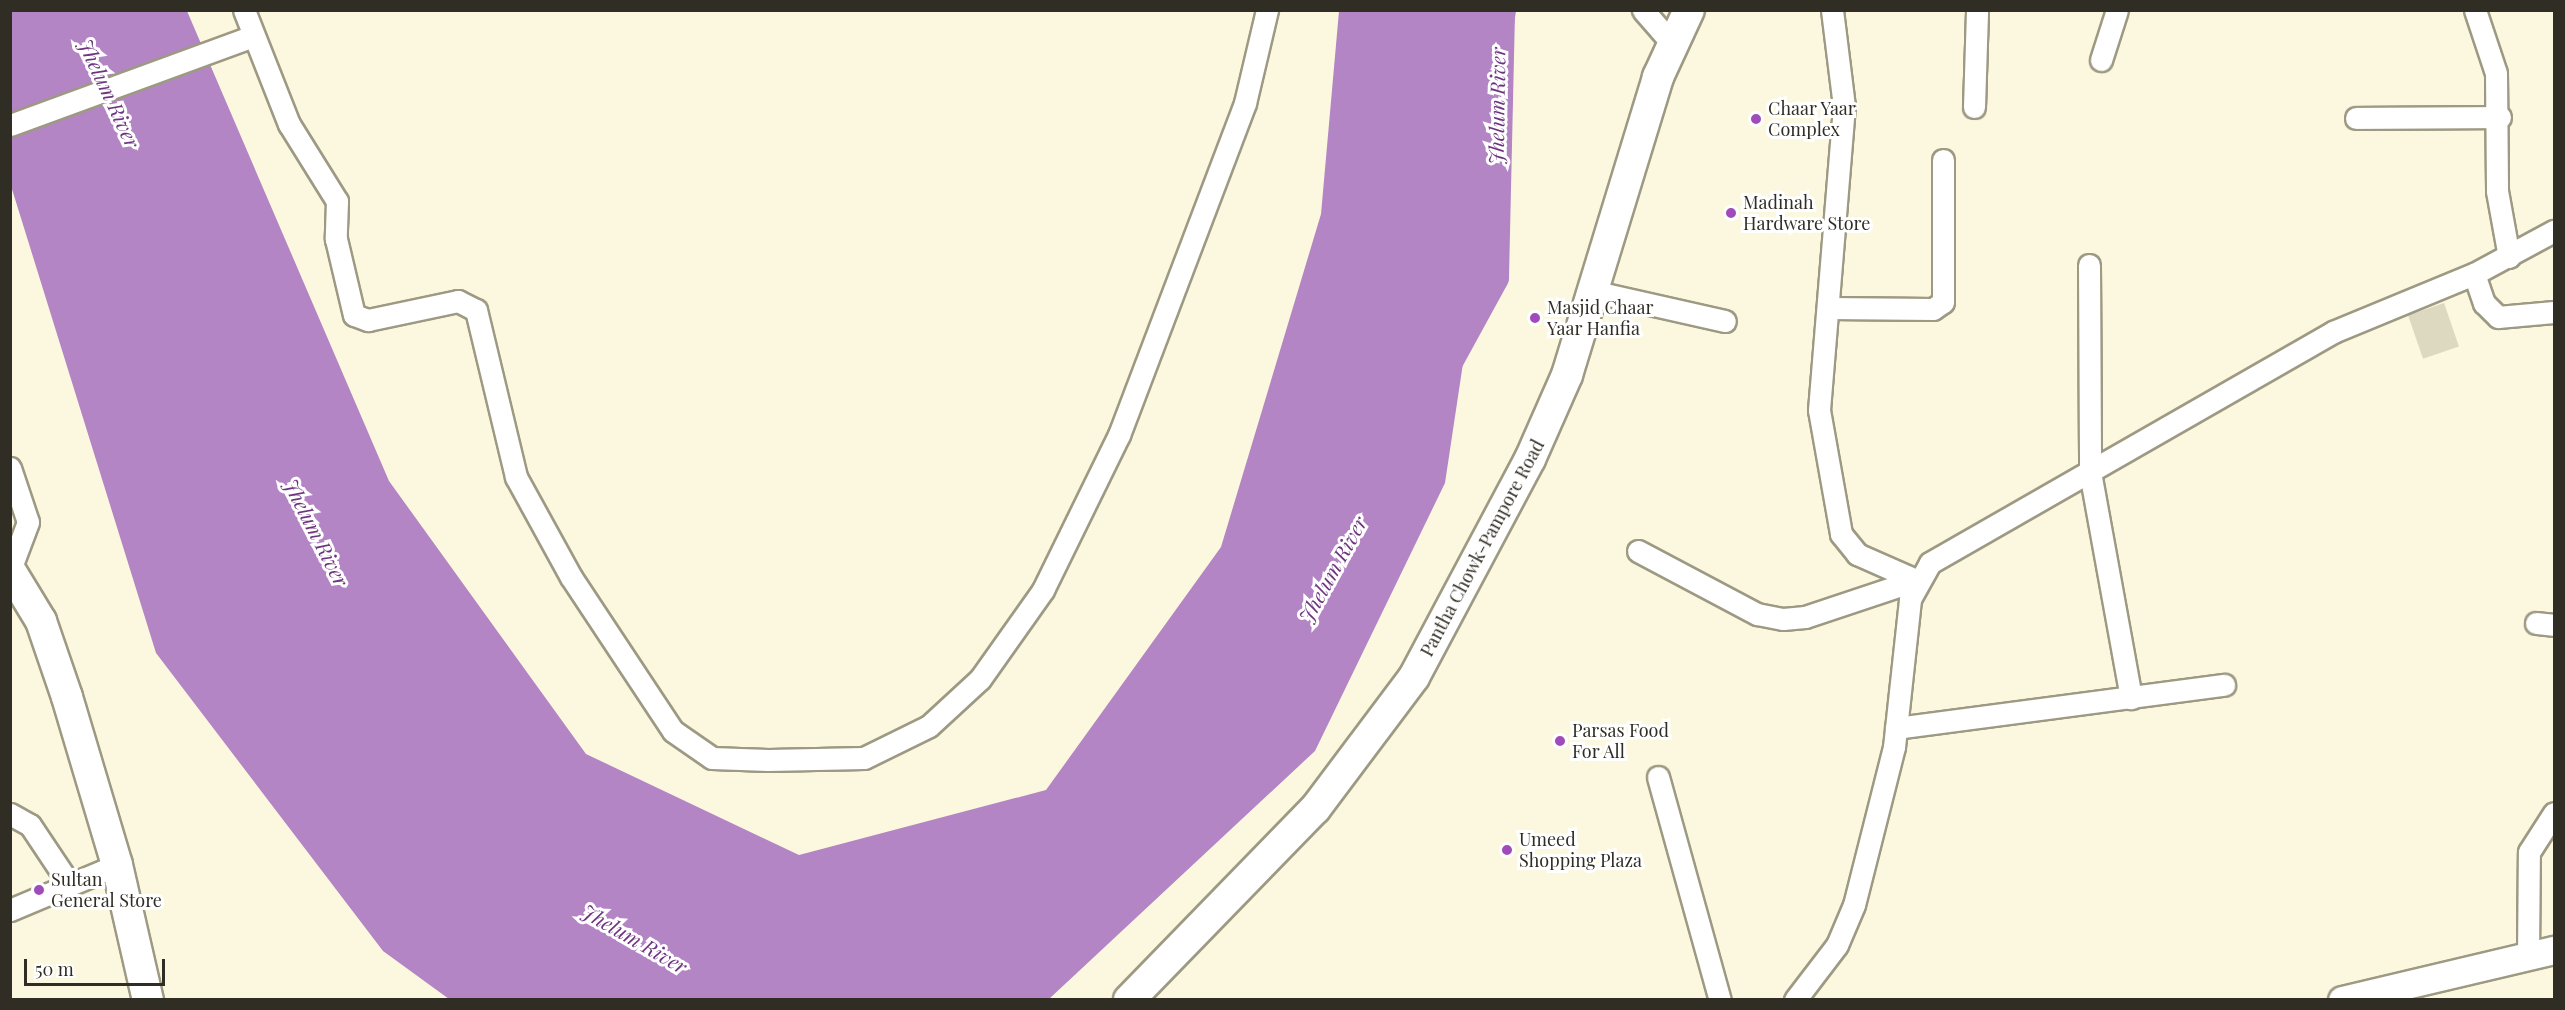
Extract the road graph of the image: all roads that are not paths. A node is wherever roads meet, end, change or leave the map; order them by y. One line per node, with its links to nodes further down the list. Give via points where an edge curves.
1 (244, 10): 9 (street)
2 (1267, 10): 9 (street, via 1245,104 1119,435 1043,590 980,679 929,726 880,754 845,759 712,758 673,731 571,577 516,477 476,310 458,301 368,320 354,315 336,239 338,201 289,124)
3 (1643, 10): 10 (street)
4 (1689, 10): 10 (main road, Pantha Chowk-Pampore Road)
5 (1832, 10): 22 (street, via 1844,96)
6 (1977, 10): 12 (street)
7 (2117, 10): 11 (street)
8 (2475, 10): 13 (street, via 2496,73)
9 (253, 36): 15 (street)
10 (1670, 41): 21 (main road, Pantha Chowk-Pampore Road)
11 (2101, 60)
12 (1974, 107)
13 (2500, 117): 14 (street); 18 (street, via 2497,191)
14 (2356, 118)
15 (10, 126)
16 (1943, 160): 22 (street, via 1943,302 1933,309)
17 (2554, 231): 18 (street)
18 (2508, 257): 20 (street)
19 (2088, 265): 26 (street)
20 (2475, 274): 23 (street, via 2484,303 2498,317); 26 (street, via 2333,332)
21 (1596, 292): 24 (street); 42 (main road, Pantha Chowk-Pampore Road, via 1530,459 1414,676 1315,809)
22 (1828, 308): 29 (street, via 1819,410 1841,534 1857,554)
23 (2554, 312)
24 (1725, 321)
25 (10, 468): 28 (street, via 28,522)
26 (2090, 472): 29 (street, via 1930,563); 31 (street)
27 (1638, 551): 29 (street, via 1757,614 1783,619 1805,617)
28 (10, 570): 36 (main road, via 41,621)
29 (1916, 580): 32 (street)
30 (2224, 685): 31 (street)
31 (2131, 698): 32 (street)
32 (1896, 728): 44 (street, via 1847,925)
33 (1658, 777): 43 (street)
34 (2554, 813): 40 (street, via 2529,852)
35 (10, 814): 37 (street, via 30,825)
36 (117, 865): 37 (street); 41 (main road)
37 (70, 885): 38 (street)
38 (10, 910)
39 (2554, 950): 40 (street)
40 (2528, 957): 45 (street)
41 (148, 999)
42 (1129, 999)
43 (1720, 999)
44 (1795, 999)
45 (2342, 999)

